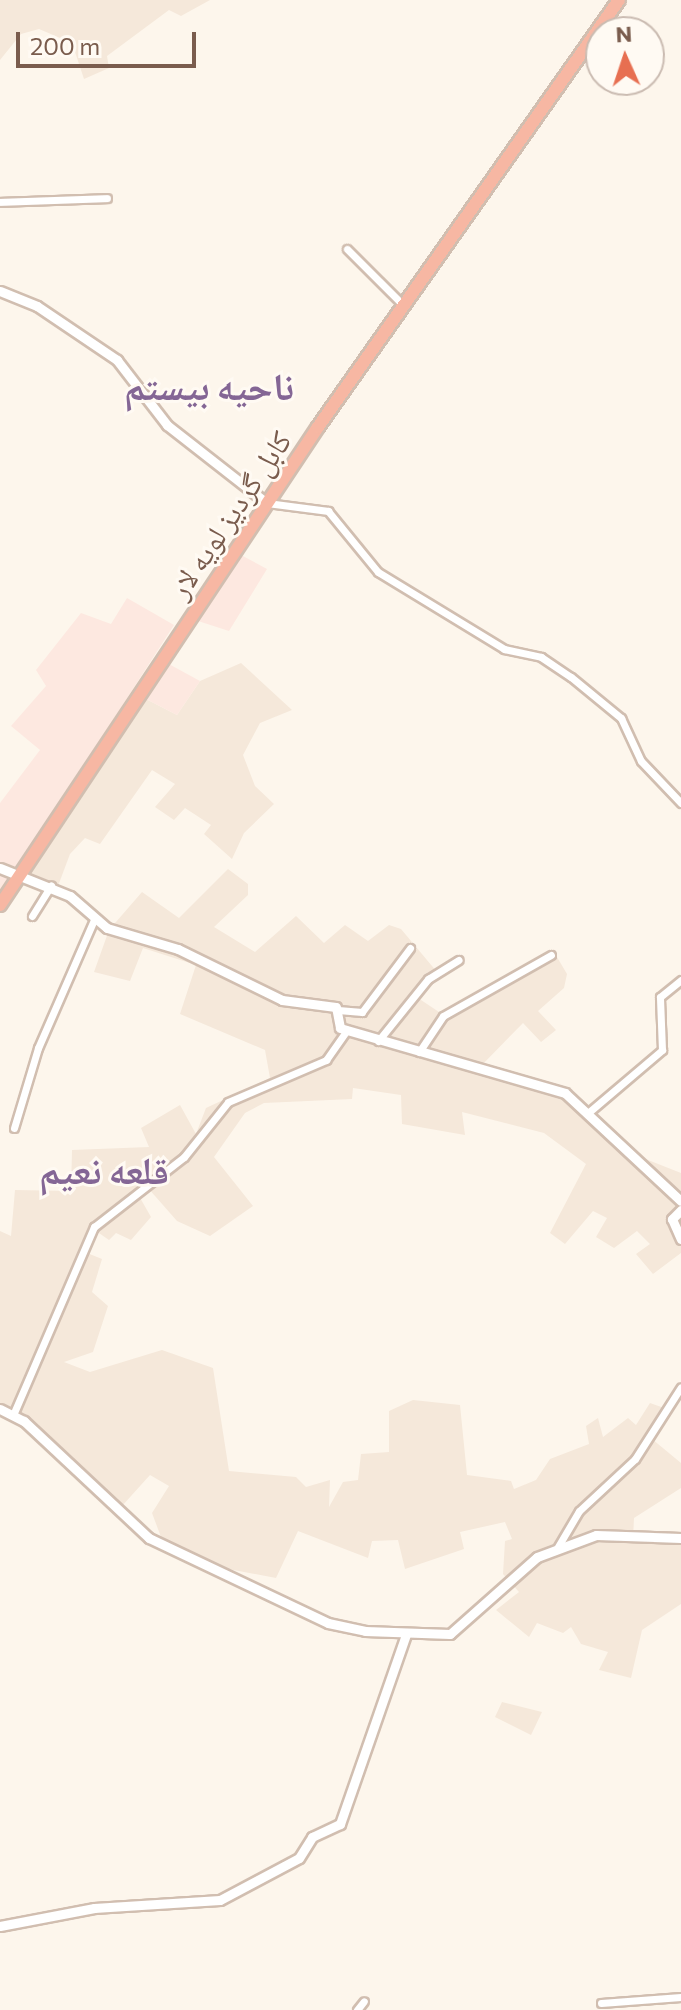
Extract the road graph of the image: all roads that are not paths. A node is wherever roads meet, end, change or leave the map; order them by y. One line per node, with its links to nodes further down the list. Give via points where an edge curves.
1 (619, 0): 6 (highway, کابل گردیز لویه لار)
2 (107, 198): 3 (street)
3 (0, 202)
4 (347, 249): 6 (street)
5 (0, 291): 7 (street, via 117,360 167,425)
6 (403, 305): 7 (highway, کابل گردیز لویه لار)
7 (267, 503): 8 (street, via 328,511 378,572 504,649 541,657 571,677 621,718 641,761); 10 (highway, کابل گردیز لویه لار)
8 (681, 803)
9 (0, 868): 10 (street)
10 (18, 878): 11 (street); 12 (highway, کابل گردیز لویه لار)
11 (51, 886): 13 (street); 14 (street)
12 (0, 905)
13 (32, 916)
14 (94, 920): 19 (street, via 178,949 282,1000); 24 (street, via 38,1048)
15 (410, 948): 19 (street, via 362,1012)
16 (551, 955): 22 (street, via 443,1016)
17 (458, 960): 21 (street, via 428,979)
18 (681, 980): 23 (street, via 660,997 662,1050)
19 (338, 1010): 20 (street, via 340,1028)
20 (347, 1030): 21 (street); 30 (street, via 326,1060 228,1102 184,1157 94,1227)
21 (376, 1042): 22 (street)
22 (419, 1052): 23 (street, via 565,1093)
23 (589, 1112): 25 (street)
24 (14, 1128)
25 (681, 1201)
26 (681, 1210): 27 (street, via 672,1219)
27 (681, 1239)
28 (681, 1387): 32 (street, via 635,1459 579,1511)
29 (0, 1409): 30 (street)
30 (13, 1415): 33 (street, via 149,1538 328,1623)
31 (681, 1538): 32 (street, via 596,1535)
32 (556, 1550): 33 (street, via 537,1557 450,1634)
33 (406, 1635): 34 (street, via 340,1824 312,1837 299,1858 220,1900 94,1908)
34 (0, 1926)
35 (681, 1997): 37 (street)
36 (364, 2001): 38 (street)
37 (601, 2003)
38 (357, 2010)

